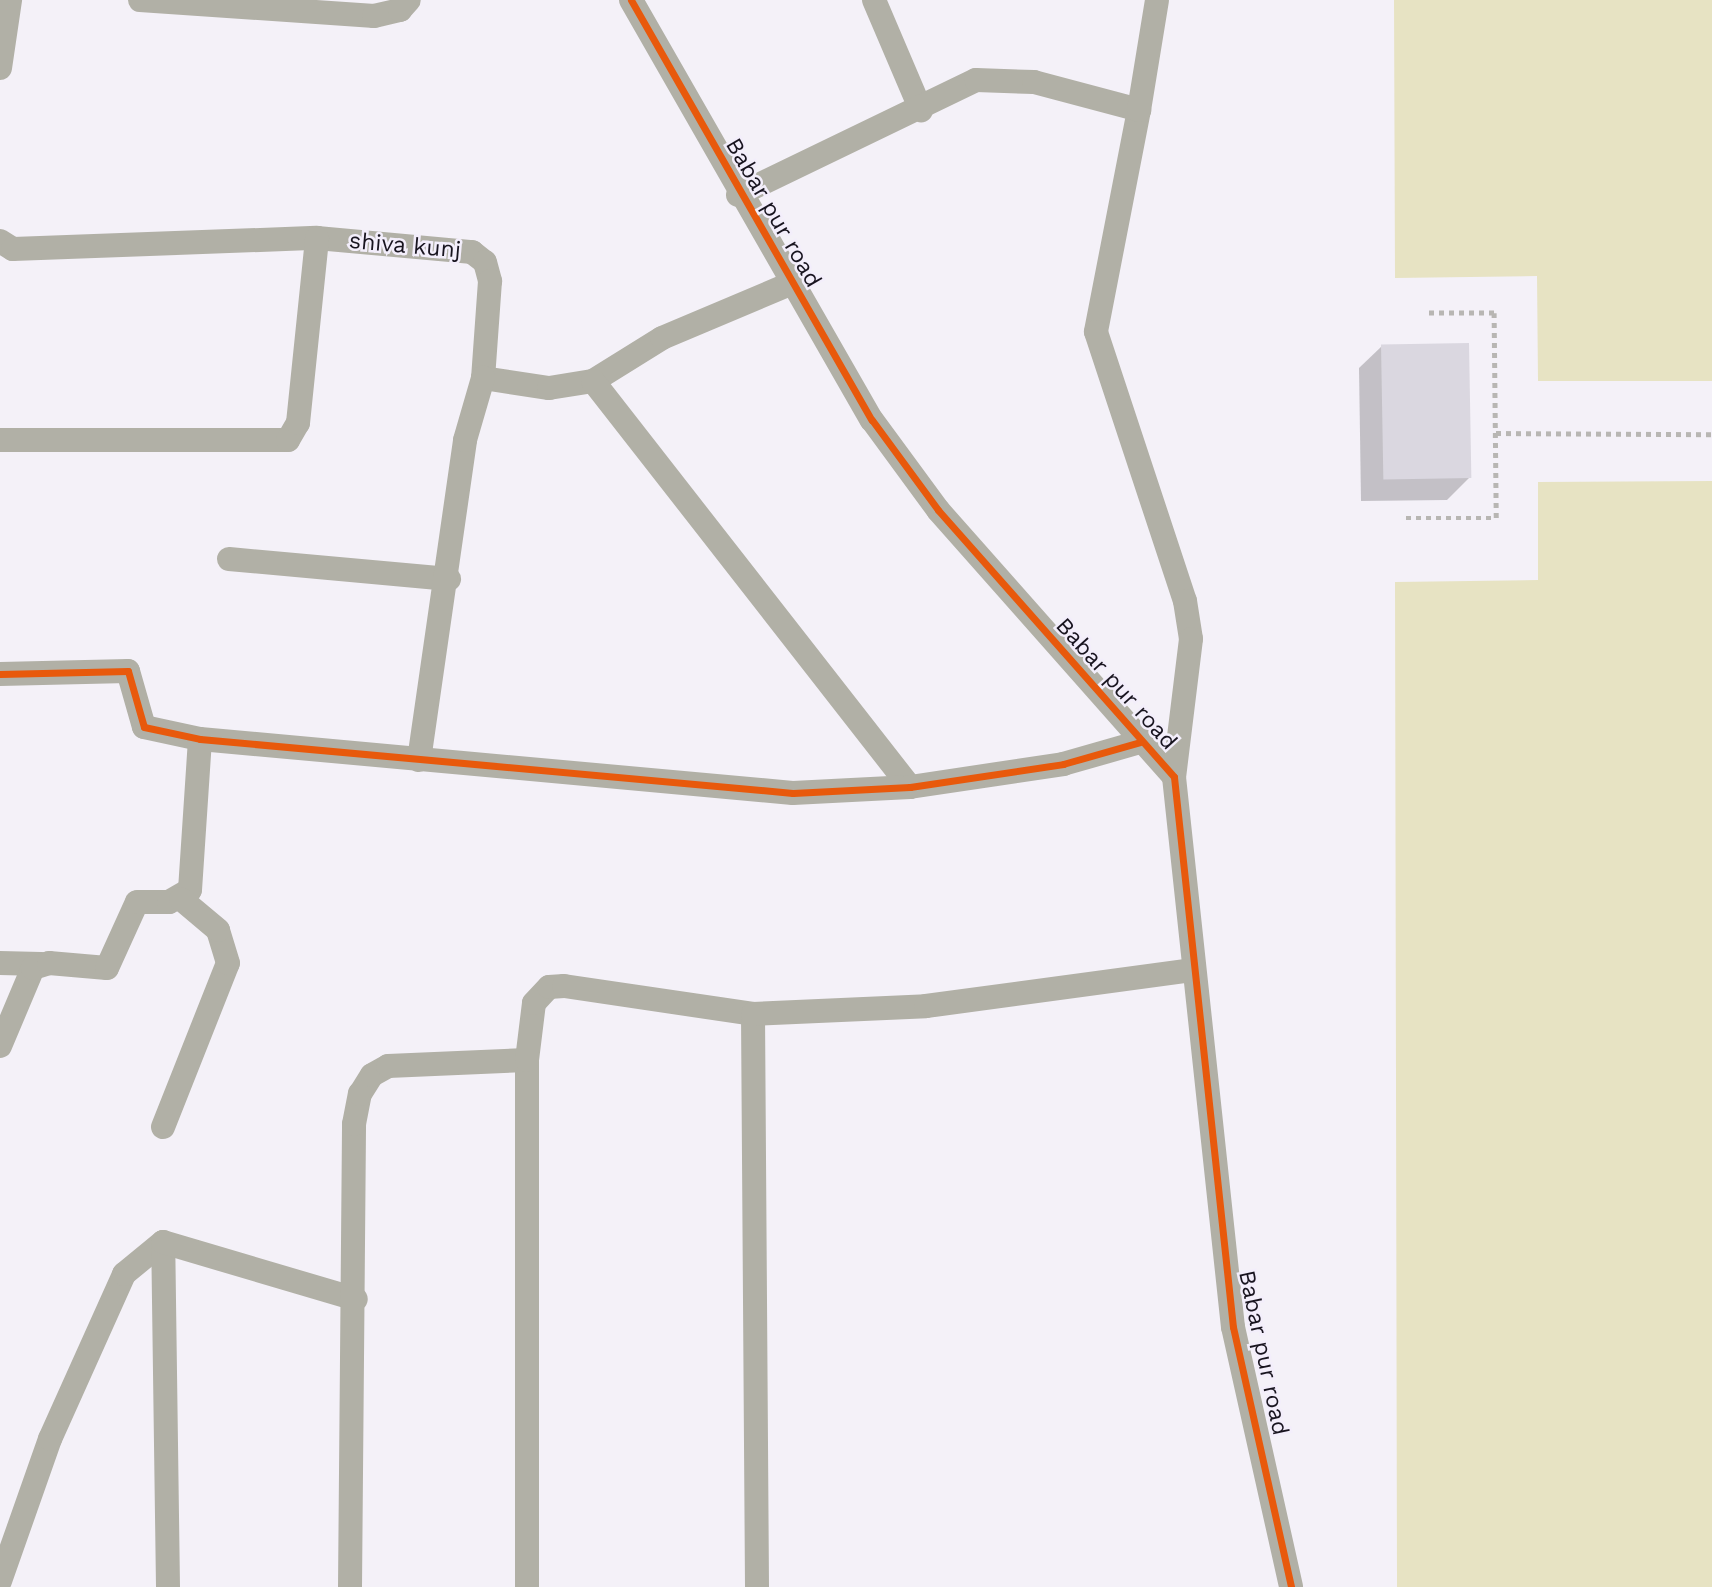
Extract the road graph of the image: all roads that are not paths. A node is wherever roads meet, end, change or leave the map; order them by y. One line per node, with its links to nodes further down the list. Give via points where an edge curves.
1 (10, 0): 7 (street)
2 (141, 0): 3 (street, via 374,16 400,10)
3 (409, 0)
4 (631, 0): 10 (street, Babar pur road)
5 (874, 0): 8 (street)
6 (1157, 0): 9 (street)
7 (0, 68)
8 (921, 110): 9 (street, via 976,80 1002,79); 10 (street)
9 (1139, 110): 23 (street, via 1096,332 1185,601 1191,639)
10 (738, 195): 13 (street, Babar pur road)
11 (317, 238): 12 (street, shiva kunj, via 13,249); 14 (street, shiva kunj, via 451,249 485,262 490,281); 16 (street, via 298,423 288,440)
12 (0, 241)
13 (792, 283): 15 (street, via 662,338); 21 (street, Babar pur road, via 872,420 938,510)
14 (483, 378): 15 (street, via 549,388); 18 (street, via 465,440)
15 (593, 381): 24 (street)
16 (0, 440)
17 (229, 559): 18 (street)
18 (449, 579): 22 (street)
19 (0, 674): 20 (street, via 117,667 136,681 137,719 144,727)
20 (200, 739): 22 (street); 25 (street, via 195,862 190,890)
21 (1140, 742): 23 (street, Babar pur road); 24 (street, via 1063,764)
22 (419, 760): 24 (street, via 793,793)
23 (1174, 777): 28 (street, Babar pur road)
24 (910, 787)
25 (181, 899): 27 (street, via 137,902 107,968); 32 (street, via 218,930 228,963)
26 (0, 963): 27 (street)
27 (41, 964): 30 (street, via 28,978)
28 (1192, 970): 29 (street, via 926,1006); 40 (street, Babar pur road, via 1233,1327)
29 (753, 1014): 31 (street, via 549,987 529,1016); 39 (street)
30 (0, 1046)
31 (527, 1060): 34 (street, via 388,1066 372,1075 354,1124); 38 (street)
32 (163, 1128)
33 (163, 1241): 34 (street); 35 (street, via 124,1274 50,1439); 36 (street)
34 (356, 1299): 37 (street)
35 (0, 1581)
36 (168, 1587)
37 (350, 1587)
38 (527, 1587)
39 (757, 1587)
40 (1291, 1587)

